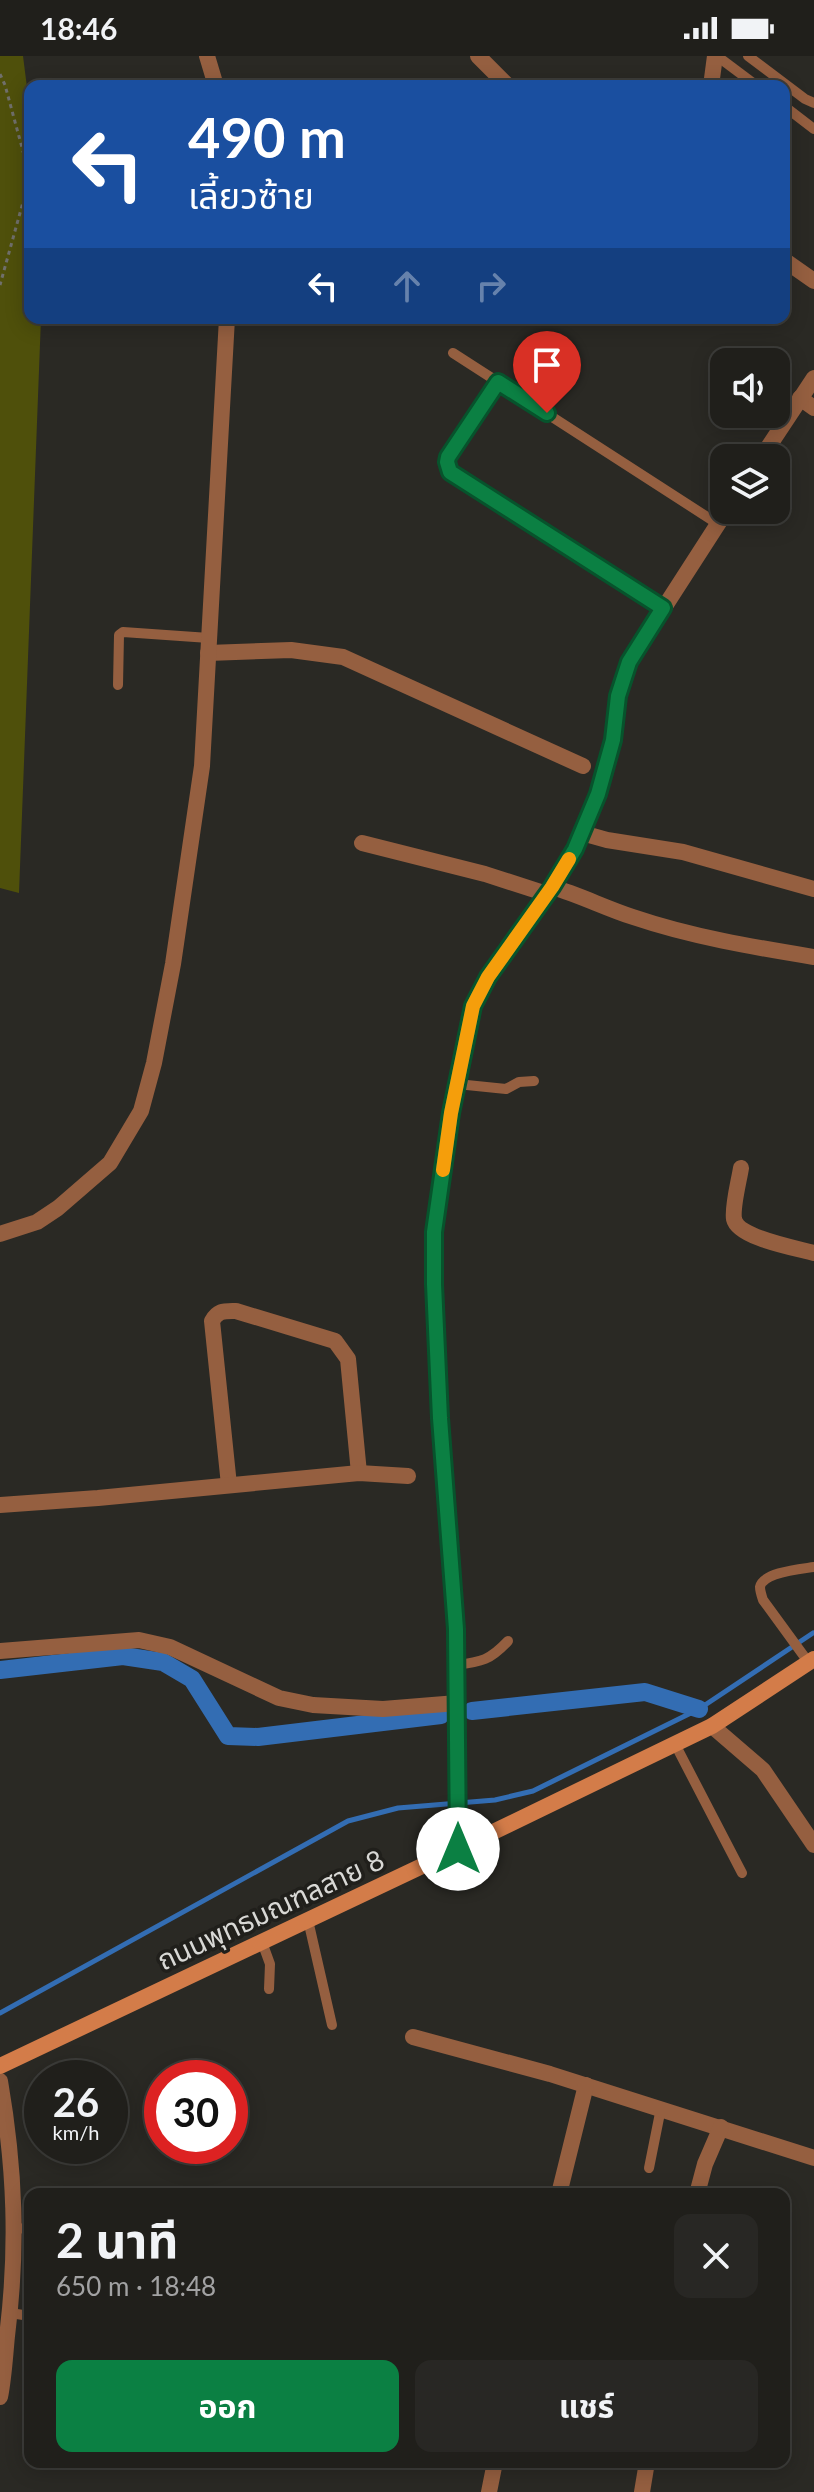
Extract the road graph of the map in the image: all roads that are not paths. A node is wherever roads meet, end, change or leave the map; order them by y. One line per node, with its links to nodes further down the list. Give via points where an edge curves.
1 (207, 56): 5 (street)
2 (478, 56): 6 (street)
3 (716, 56): 7 (street); 8 (lane)
4 (748, 56): 9 (lane)
5 (214, 80)
6 (502, 80)
7 (712, 80)
8 (749, 80)
9 (780, 80)
10 (790, 88): 11 (lane)
11 (814, 103)
12 (790, 111): 13 (lane)
13 (814, 129)
14 (790, 264): 15 (street)
15 (814, 281)
16 (227, 324): 25 (street)
17 (453, 353): 19 (lane)
18 (814, 378): 20 (street)
19 (498, 382): 22 (lane); 24 (lane, via 448,457 450,472)
20 (807, 403): 21 (street)
21 (773, 444)
22 (710, 509)
23 (718, 524): 24 (street)
24 (663, 608): 28 (street, via 629,662 610,754)
25 (209, 645): 26 (lane, via 123,632); 27 (street, via 343,657); 36 (street, via 202,766 173,964 141,1111 110,1163 37,1222)
26 (118, 685)
27 (583, 766)
28 (582, 833): 30 (street, via 683,852); 31 (street)
29 (362, 843): 31 (street)
30 (814, 889)
31 (550, 891): 32 (street, via 705,938); 34 (street, via 473,1006)
32 (814, 957)
33 (534, 1081): 34 (lane, via 506,1089)
34 (457, 1084): 46 (street, via 434,1232)
35 (741, 1168): 37 (street, via 733,1218 738,1228)
36 (0, 1234)
37 (814, 1253)
38 (359, 1473): 39 (street); 40 (street); 40 (street, via 348,1359 342,1347 222,1310 212,1321)
39 (408, 1476)
40 (229, 1485): 41 (street)
41 (0, 1505)
42 (814, 1567): 45 (lane, via 776,1574 760,1588 763,1600)
43 (508, 1641): 46 (lane, via 490,1658)
44 (0, 1651): 47 (street, via 139,1640 170,1647 279,1698 313,1705 383,1709)
45 (812, 1664): 48 (street, ถนนพุทธมณฑลสาย 8)
46 (456, 1665): 47 (street)
47 (457, 1703): 51 (street)
48 (712, 1726): 49 (street, ถนนพุทธมณฑลสาย 8); 50 (street, via 763,1770)
49 (675, 1744): 51 (street, ถนนพุทธมณฑลสาย 8); 52 (lane)
50 (814, 1845)
51 (458, 1849): 53 (street, ถนนพุทธมณฑลสาย 8)
52 (742, 1873)
53 (308, 1920): 54 (street, ถนนพุทธมณฑลสาย 8); 56 (lane)
54 (262, 1942): 55 (lane, via 270,1964); 58 (street, ถนนพุทธมณฑลสาย 8)
55 (269, 1989)
56 (332, 2025)
57 (413, 2037): 60 (street)
58 (0, 2066)
59 (0, 2081): 67 (street)
60 (586, 2085): 61 (street); 65 (street)
61 (661, 2108): 62 (street); 64 (lane)
62 (721, 2127): 63 (street); 66 (street)
63 (814, 2158)
64 (649, 2168)
65 (560, 2188)
66 (699, 2188)
67 (22, 2229): 68 (street)
68 (10, 2313): 69 (lane); 70 (street)
69 (24, 2315)
70 (20, 2368): 71 (street)
71 (0, 2397)
72 (494, 2468): 74 (street)
73 (646, 2468): 75 (street)
74 (489, 2492)
75 (642, 2492)

